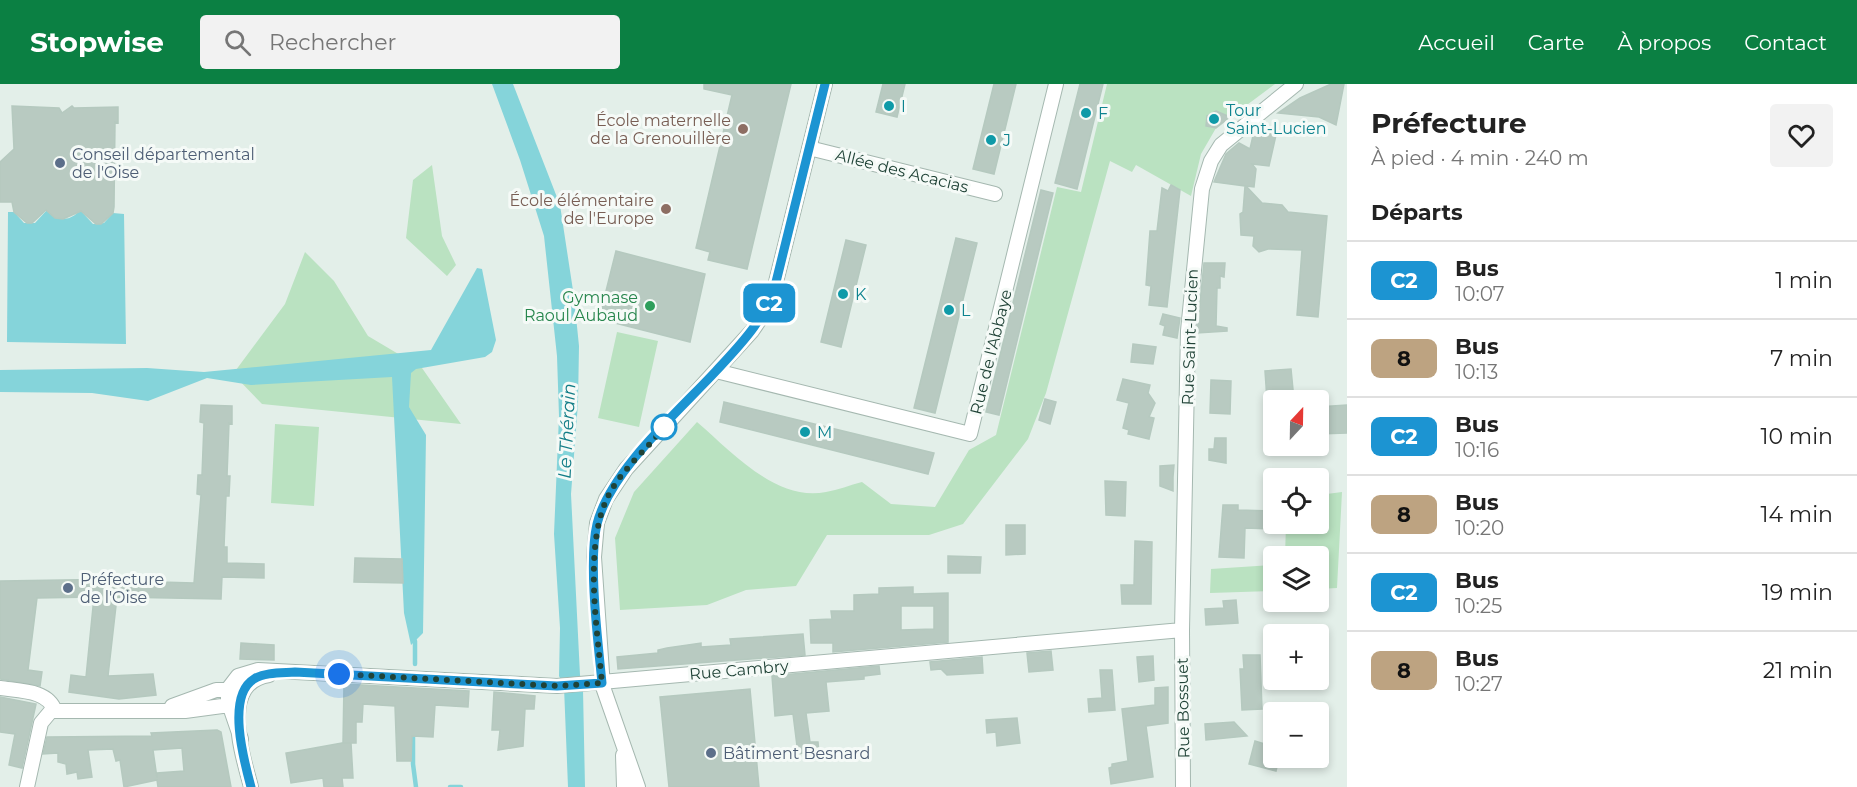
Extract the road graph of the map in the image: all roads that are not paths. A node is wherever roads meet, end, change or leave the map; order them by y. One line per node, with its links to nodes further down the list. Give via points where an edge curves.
1 (825, 84): 4 (street)
2 (1056, 84): 6 (street, Rue de l'Abbaye, via 970,434)
3 (1296, 84): 7 (street, Rue Saint-Lucien, via 1221,145 1204,181 1190,304)
4 (809, 148): 5 (street, Allée des Acacias); 6 (street, via 769,303 752,331)
5 (995, 194)
6 (716, 371): 8 (street, via 626,469 602,509 593,544)
7 (1182, 630): 8 (street, Rue Cambry); 17 (street, Rue Bossuet)
8 (602, 683): 10 (street, Rue Cambry, via 557,686 295,672 258,677); 12 (street)
9 (0, 687): 11 (street, via 41,695 50,700)
10 (234, 698): 11 (street, via 212,692 175,706 143,711); 13 (street)
11 (52, 712): 14 (street, via 41,723)
12 (621, 738): 15 (street); 16 (street)
13 (249, 783)
14 (27, 787)
15 (624, 787)
16 (638, 787)
17 (1183, 787)

